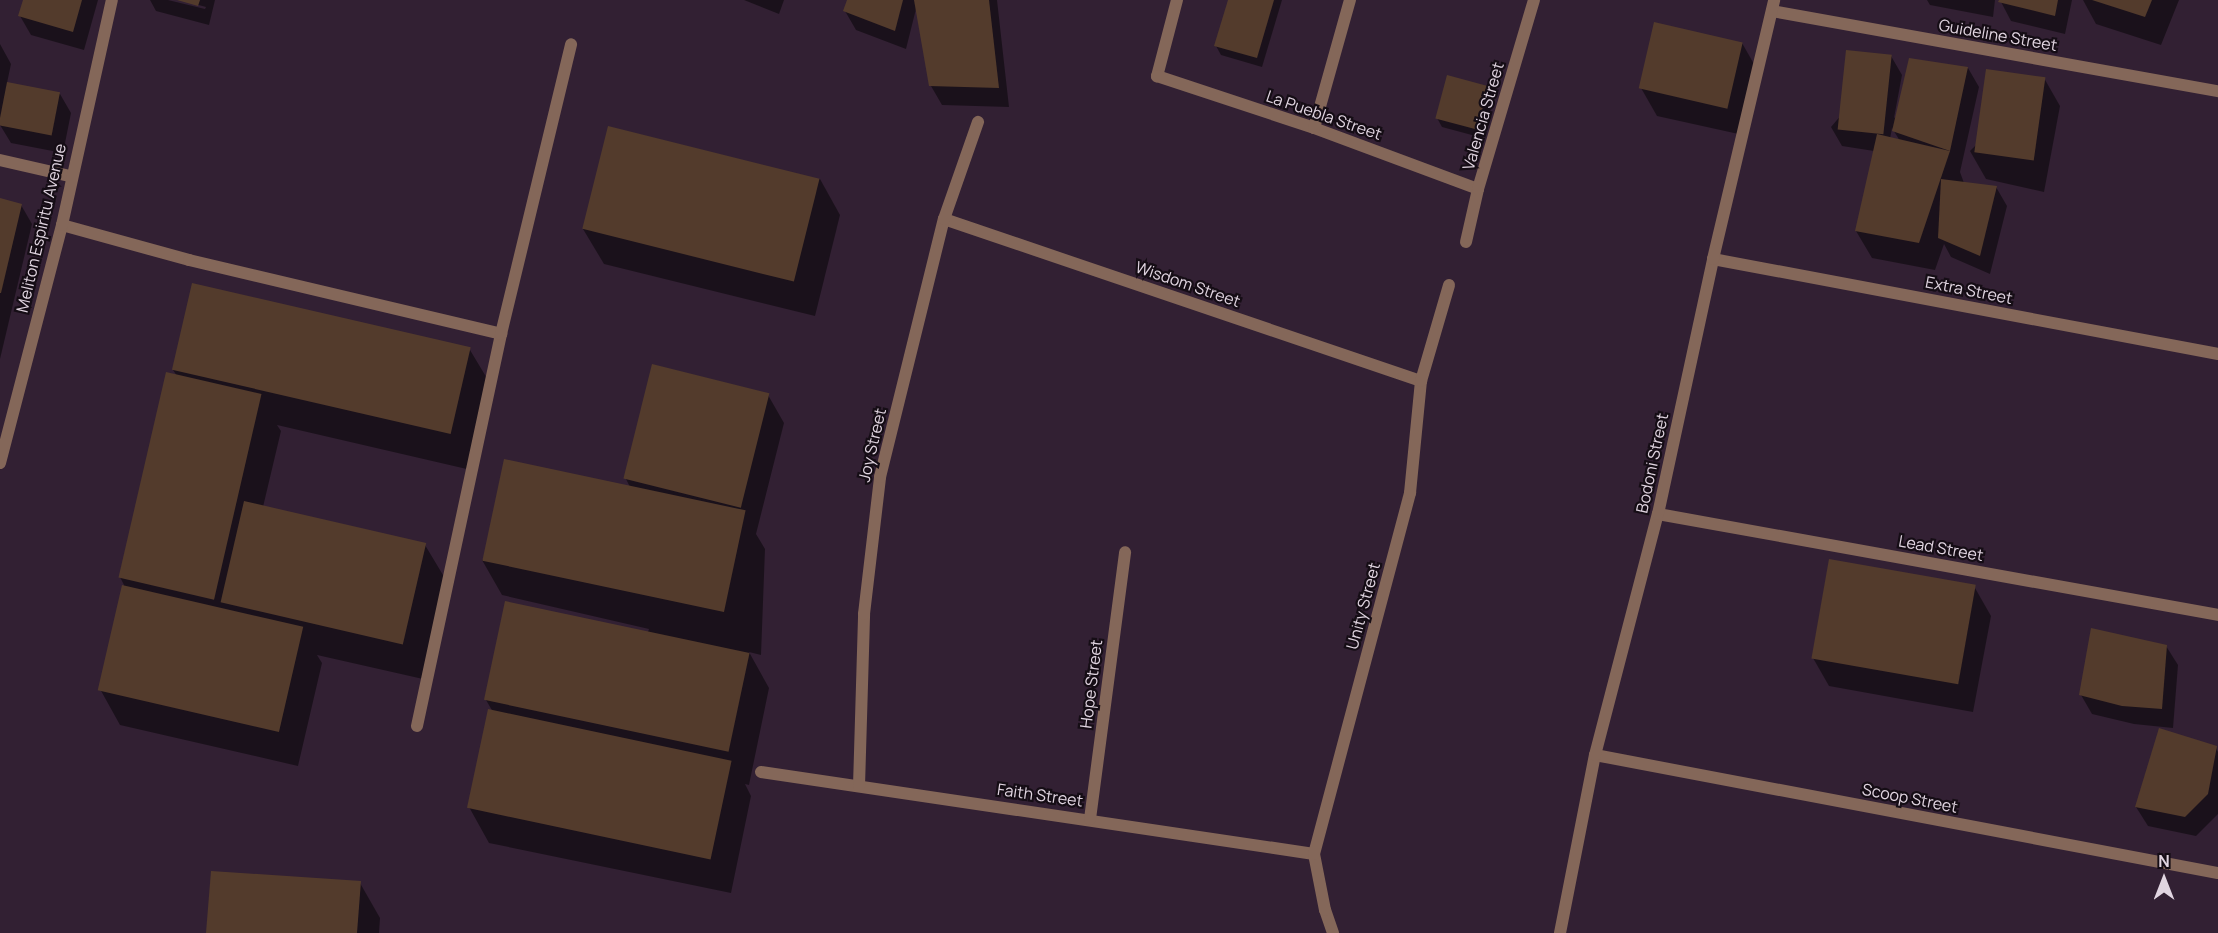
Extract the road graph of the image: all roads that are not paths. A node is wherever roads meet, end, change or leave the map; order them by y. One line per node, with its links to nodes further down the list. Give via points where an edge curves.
1 (112, 0): 11 (street, Meliton Espiritu Avenue)
2 (1177, 0): 9 (street, La Puebla Street, via 1156,76)
3 (1350, 0): 9 (street)
4 (1534, 0): 12 (street, Valencia Street)
5 (1773, 6): 7 (street, Guideline Street); 16 (street, Bodoni Street)
6 (571, 44): 18 (street)
7 (2218, 91)
8 (978, 122): 13 (street, Joy Street)
9 (1314, 128): 12 (street, La Puebla Street)
10 (0, 160): 11 (street)
11 (70, 176): 14 (street, Meliton Espiritu Avenue)
12 (1478, 189): 15 (street, Valencia Street)
13 (944, 219): 20 (street, Wisdom Street); 30 (street, Joy Street, via 880,477 864,614)
14 (62, 225): 18 (street, via 189,260); 22 (street, Meliton Espiritu Avenue)
15 (1466, 242)
16 (1713, 259): 19 (street, Extra Street); 24 (street, Bodoni Street)
17 (1449, 285): 20 (street, Unity Street)
18 (501, 334): 27 (street)
19 (2218, 354)
20 (1421, 381): 32 (street, Unity Street, via 1410,493)
21 (0, 409): 22 (street)
22 (13, 412): 23 (street, Meliton Espiritu Avenue)
23 (0, 463)
24 (1658, 514): 26 (street, Lead Street); 28 (street, Bodoni Street)
25 (1125, 552): 31 (street, Hope Street)
26 (2218, 615)
27 (417, 726)
28 (1595, 755): 33 (street, Scoop Street); 35 (street, Bodoni Street)
29 (761, 772): 30 (street, Faith Street)
30 (859, 786): 31 (street, Faith Street)
31 (1090, 819): 32 (street, Faith Street)
32 (1314, 854): 34 (street, Unity Street, via 1324,910)
33 (2218, 873)
34 (1333, 933)
35 (1560, 933)

